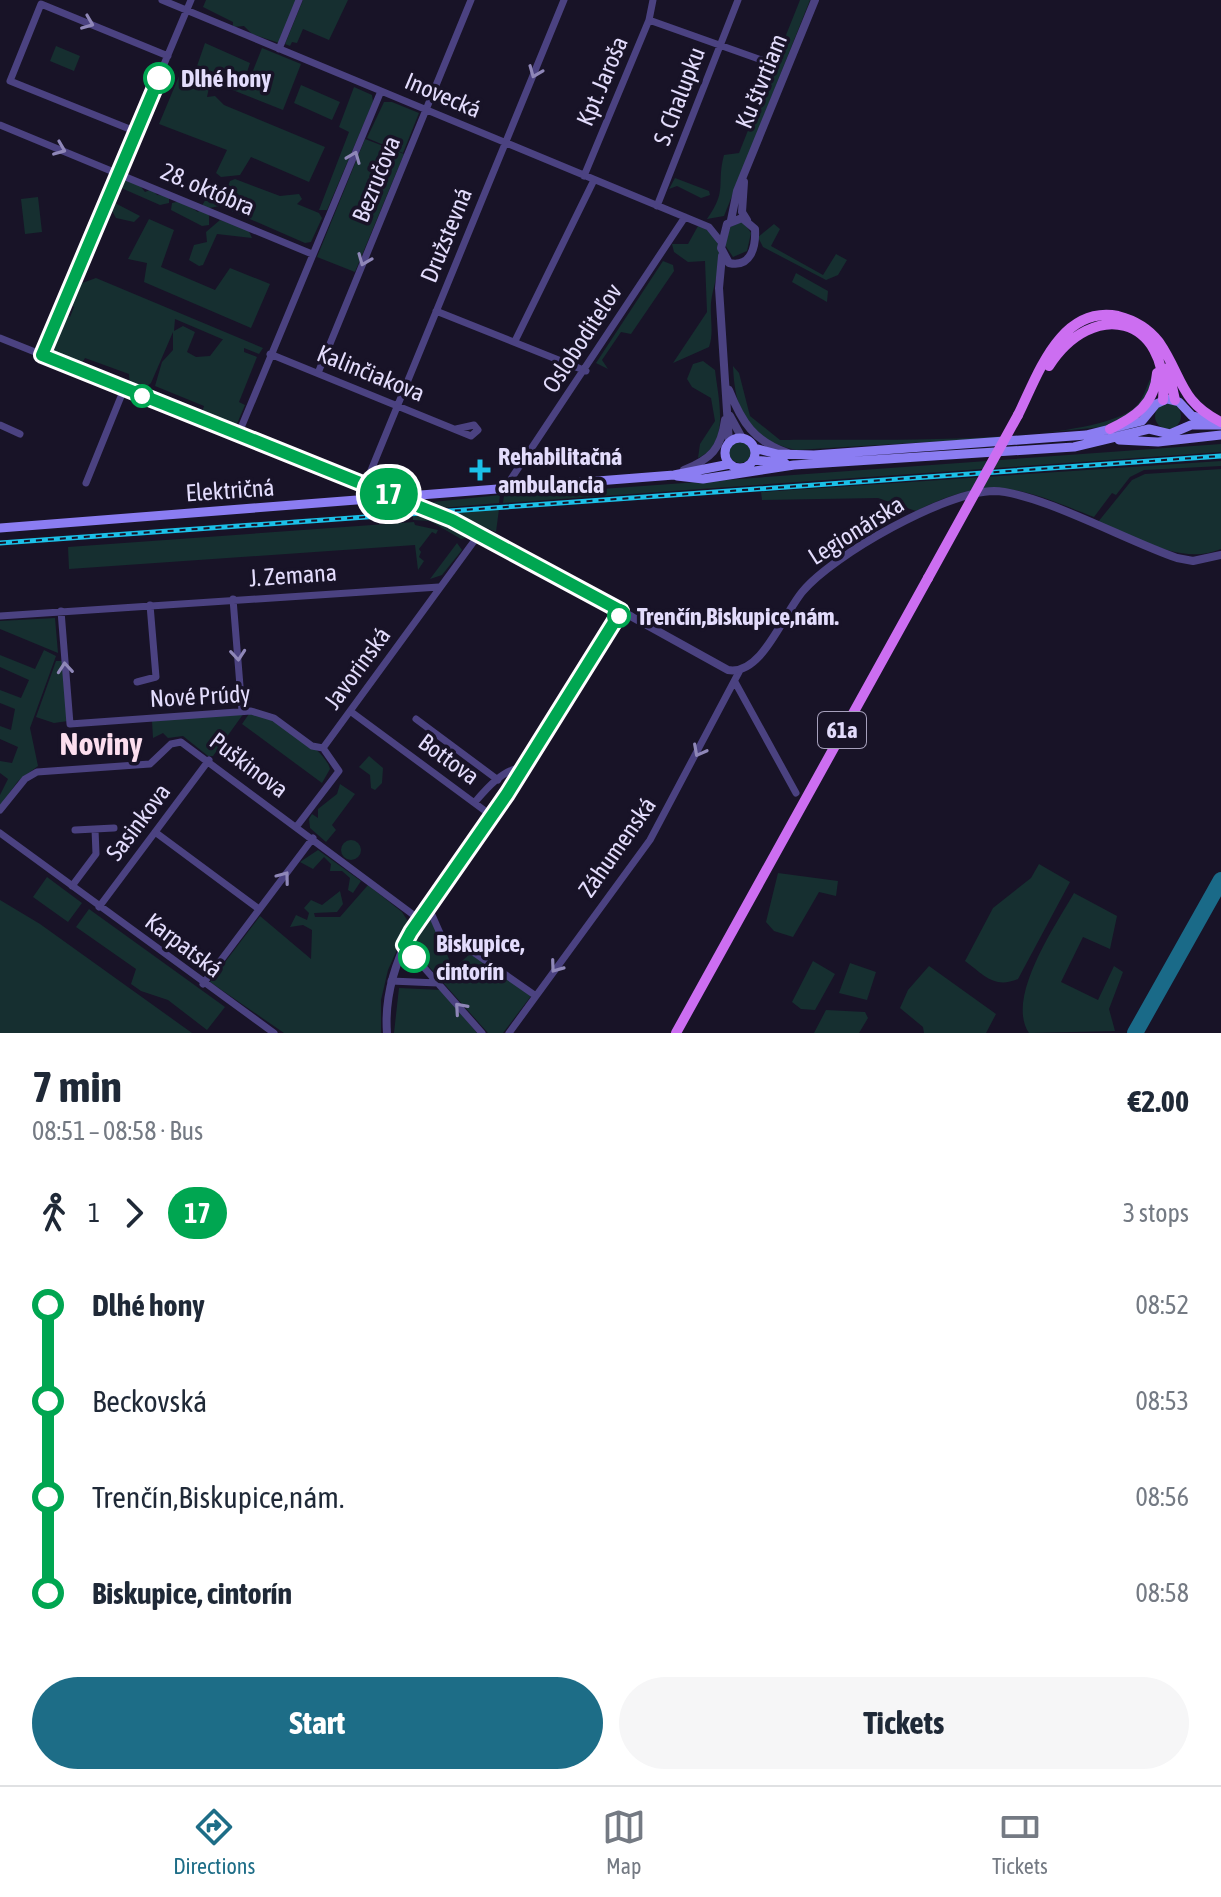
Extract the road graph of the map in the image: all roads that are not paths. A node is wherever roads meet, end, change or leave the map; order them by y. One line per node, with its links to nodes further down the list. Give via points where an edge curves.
1 (162, 0): 9 (street, Inovecká)
2 (191, 0): 9 (street)
3 (299, 0): 12 (street)
4 (564, 0): 19 (street, Družstevná, one-way to 19)
5 (653, 0): 10 (street, Kpt. Jaroša)
6 (735, 0): 11 (street, S. Chalupku)
7 (815, 0): 22 (street, Ku štvrtiam)
8 (470, 3): 16 (street, Bezručova)
9 (187, 11): 12 (street, Inovecká); 13 (street)
10 (649, 20): 11 (street); 21 (street, Kpt. Jaroša)
11 (720, 46): 14 (street); 24 (street, S. Chalupku)
12 (279, 49): 15 (street, Inovecká)
13 (168, 56): 18 (street); 18 (street, one-way to 13, via 10,81 41,4)
14 (770, 63)
15 (381, 91): 16 (street, Inovecká); 30 (street, one-way to 15)
16 (426, 111): 19 (street, Inovecká); 42 (street, Bezručova, one-way to 42)
17 (0, 125): 20 (street, 28. októbra, one-way to 20)
18 (137, 132): 20 (street)
19 (505, 143): 21 (street, Inovecká); 34 (street, Družstevná)
20 (119, 174): 30 (street, 28. októbra); 39 (street)
21 (584, 176): 23 (street, Inovecká)
22 (744, 177): 26 (street, Ku štvrtiam, via 742,212); 27 (street, Ku štvrtiam)
23 (594, 180): 24 (street, Inovecká); 37 (street)
24 (657, 206): 25 (street, Inovecká)
25 (685, 217): 28 (street, Inovecká); 41 (street, Osloboditeľov)
26 (747, 220): 27 (street); 32 (street, Ku štvrtiam, via 755,229 755,244 747,259)
27 (729, 222): 28 (street); 29 (street, Ku štvrtiam)
28 (709, 227): 29 (street, Inovecká)
29 (721, 242): 31 (street, Ku štvrtiam)
30 (312, 254): 38 (street)
31 (722, 256): 32 (street); 33 (street, Ku štvrtiam)
32 (736, 264): 33 (street, Ku štvrtiam)
33 (719, 288): 43 (street, Ku štvrtiam)
34 (436, 311): 37 (street); 47 (street, Družstevná)
35 (1113, 324): 45 (main road, via 1130,328 1150,345 1161,369); 50 (main road, 61a, via 1085,329 1064,345); 56 (main road, via 1138,337 1153,358 1157,376 1153,395 1140,412)
36 (0, 338): 39 (street)
37 (515, 341): 41 (street)
38 (270, 354): 42 (street, Kalinčiakova); 59 (street)
39 (42, 355): 44 (street)
40 (1167, 358): 46 (main road); 50 (main road, 61a, via 1155,338 1128,319 1106,315 1084,320 1056,343); 52 (main road, 61a, via 1187,398)
41 (586, 371): 72 (street, Osloboditeľov)
42 (318, 373): 47 (street, Kalinčiakova)
43 (726, 382): 48 (street, Ku štvrtiam); 66 (street, Ku štvrtiam, via 746,427)
44 (124, 389): 59 (street); 73 (street)
45 (1163, 400): 46 (main road); 51 (main road)
46 (1175, 400): 49 (main road)
47 (398, 405): 55 (street, Kalinčiakova); 74 (street, Družstevná)
48 (727, 408): 61 (street, Ku štvrtiam); 63 (street, Ku štvrtiam); 70 (street, via 718,449)
49 (1186, 412): 52 (main road); 54 (main road)
50 (1018, 415): 102 (main road, 61a, bridge)
51 (1151, 415): 56 (main road); 57 (main road)
52 (1221, 423): 54 (main road)
53 (0, 425): 58 (street)
54 (1183, 427): 57 (main road, via 1170,434)
55 (456, 429)
56 (1110, 429): 66 (main road, via 1045,440)
57 (1155, 429): 62 (main road)
58 (20, 434)
59 (238, 435): 71 (street)
60 (1221, 435): 62 (main road)
61 (742, 438): 63 (main road); 64 (main road)
62 (1104, 441): 66 (main road, via 953,457)
63 (729, 442): 65 (main road)
64 (754, 448): 66 (main road); 67 (main road)
65 (725, 453): 68 (main road); 69 (main road, Električná)
66 (793, 459): 67 (main road); 70 (main road, via 733,476 686,480)
67 (753, 460): 68 (main road, via 742,468)
68 (730, 464): 69 (main road, Električná)
69 (701, 470): 70 (main road, Električná)
70 (674, 475): 75 (main road, Električná)
71 (349, 479): 74 (street); 77 (street, via 359,488)
72 (511, 479)
73 (86, 483)
74 (365, 485): 76 (street)
75 (440, 494): 76 (main road, Električná); 78 (street, via 428,505)
76 (400, 498): 77 (main road, Električná); 78 (street)
77 (353, 501): 79 (main road, Električná)
78 (439, 514): 80 (street)
79 (0, 528)
80 (480, 533): 82 (street, Javorinská); 86 (street)
81 (1221, 555): 88 (street, Legionárska, via 1193,561 1177,558 1030,499 996,491 969,494 933,506 837,561 802,592 754,665)
82 (439, 587): 83 (street, J. Zemana); 92 (street, Javorinská)
83 (233, 599): 84 (street, J. Zemana); 91 (street, one-way to 91)
84 (150, 605): 85 (street, J. Zemana); 89 (street, via 156,677)
85 (61, 611): 87 (street, J. Zemana); 91 (street, Nové Prúdy, one-way to 85, via 70,724)
86 (621, 611): 88 (street); 96 (street)
87 (0, 616)
88 (739, 672): 90 (street, Záhumenská)
89 (137, 682)
90 (735, 682): 98 (street); 119 (street, Záhumenská, one-way to 119, via 650,840)
91 (242, 711): 94 (street, Nové Prúdy, via 267,714)
92 (350, 711): 94 (street, Javorinská); 99 (street, Bottova)
93 (416, 719): 97 (street)
94 (323, 748): 103 (street, via 339,771)
95 (209, 760): 100 (street, Puškinova, via 181,742 171,744 150,764 37,772); 103 (street, Puškinova); 107 (street, Sasinkova)
96 (523, 768): 97 (street, Bottova); 101 (street)
97 (498, 780): 99 (street, Bottova)
98 (796, 793)
99 (475, 802): 101 (street)
100 (0, 810)
101 (492, 816): 111 (street)
102 (790, 825): 124 (main road, 61a); 124 (main road, via 758,895)
103 (297, 826): 109 (street, Puškinova)
104 (114, 828): 105 (street)
105 (95, 829): 106 (street); 110 (street, via 96,854)
106 (75, 830)
107 (155, 832): 112 (street, Sasinkova); 113 (street)
108 (0, 833): 110 (street, Karpatská)
109 (313, 838): 113 (street, one-way to 109); 114 (street, Puškinova)
110 (72, 886): 112 (street, Karpatská)
111 (428, 906): 114 (street); 119 (street, via 447,949 473,952)
112 (99, 907): 118 (street, Karpatská)
113 (259, 909): 118 (street)
114 (419, 919): 115 (street)
115 (404, 945): 116 (street); 117 (street)
116 (391, 981): 117 (street); 121 (street)
117 (438, 983): 122 (street, one-way to 117)
118 (203, 984): 120 (street, Karpatská)
119 (536, 996): 123 (street, Záhumenská)
120 (274, 1033)
121 (387, 1033)
122 (482, 1033)
123 (509, 1033)
124 (676, 1033)

